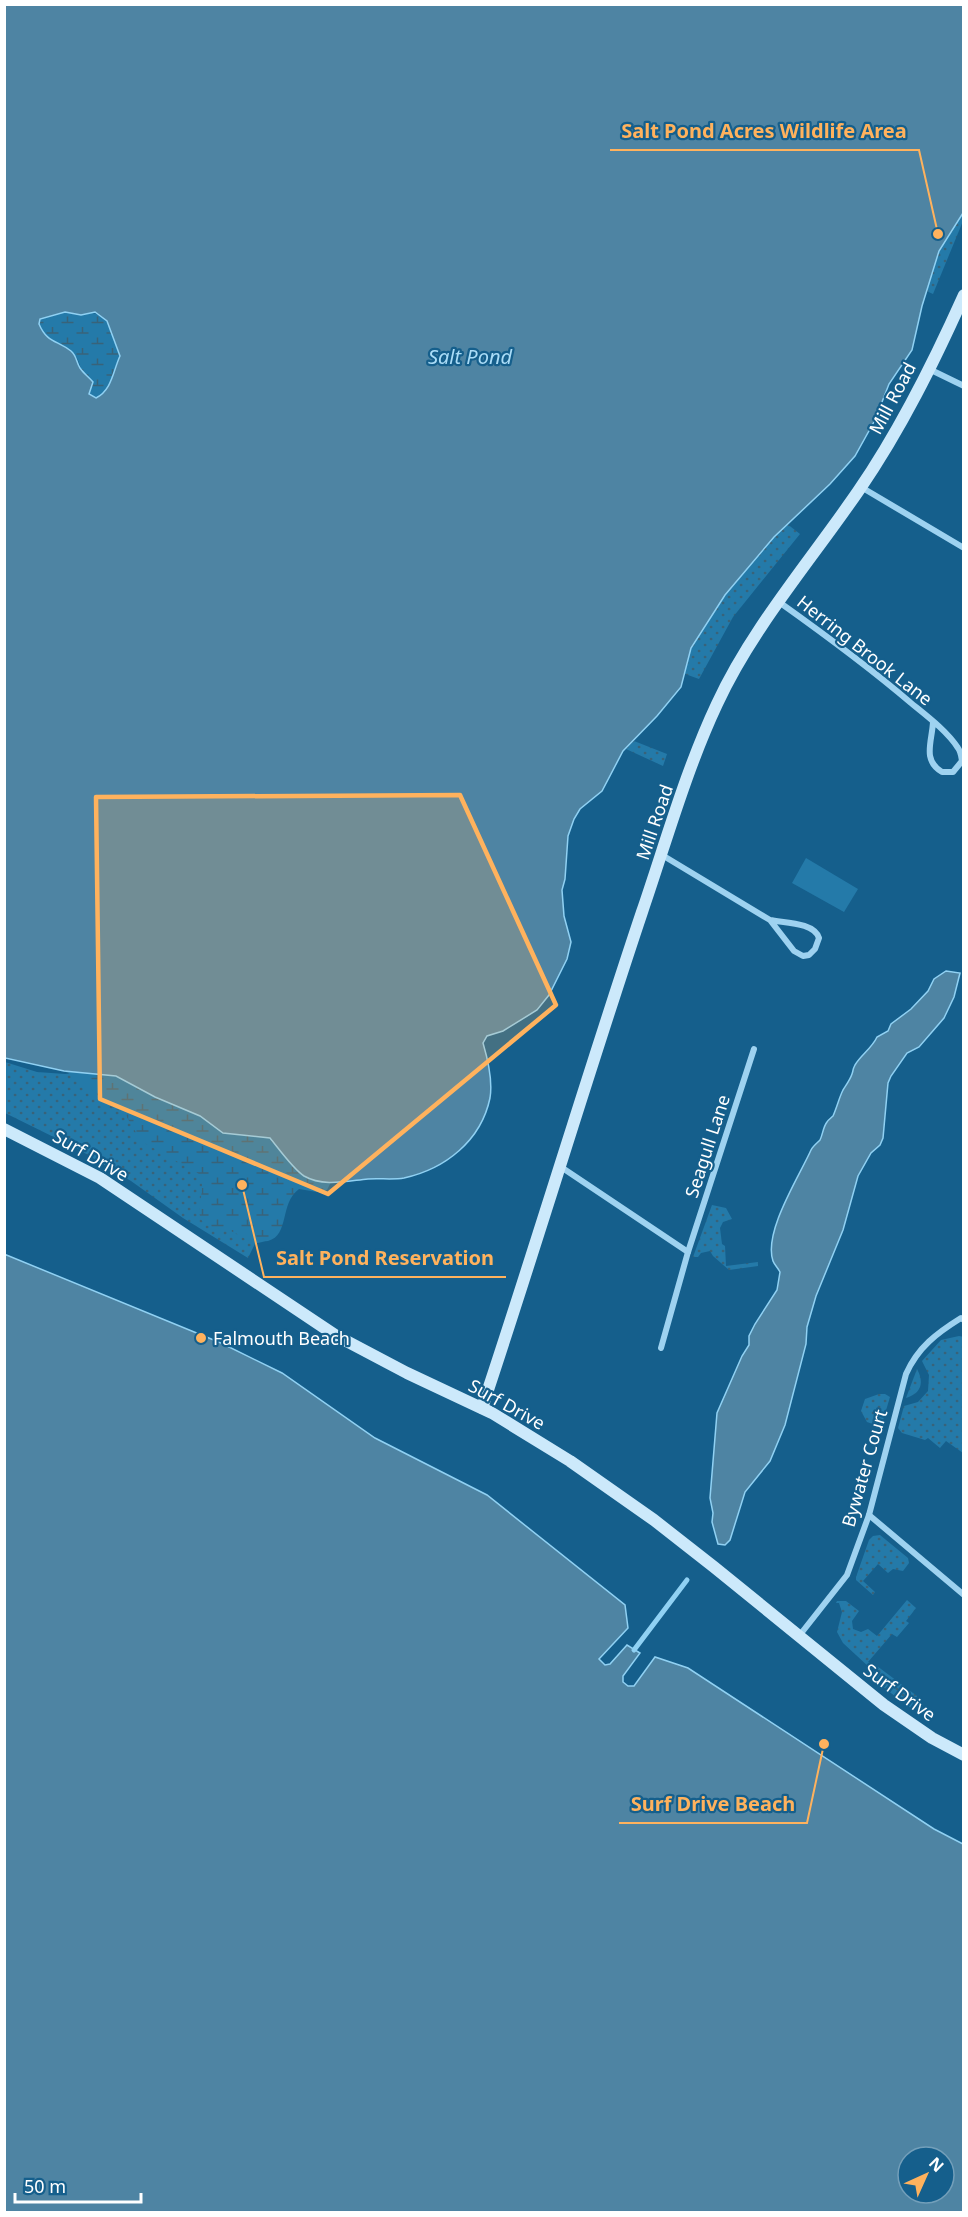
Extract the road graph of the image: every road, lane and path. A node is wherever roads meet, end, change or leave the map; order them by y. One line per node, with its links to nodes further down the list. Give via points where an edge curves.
1 (963, 295): 2 (street, Mill Road)
2 (929, 369): 3 (street); 4 (street, Mill Road)
3 (963, 386)
4 (861, 487): 5 (street); 6 (street, Mill Road)
5 (963, 548)
6 (778, 603): 7 (street, Herring Brook Lane, via 876,674); 8 (street, Mill Road, via 721,694)
7 (933, 722): 7 (street, Herring Brook Lane, via 961,753 962,761 953,772 942,772 930,762)
8 (662, 855): 9 (street); 12 (street, Mill Road)
9 (770, 921): 9 (street, via 794,951 803,956 815,949 819,938 814,930)
10 (754, 1049): 13 (street, Seagull Lane)
11 (4, 1129): 16 (street, Surf Drive, via 100,1178 335,1335)
12 (561, 1167): 13 (street); 16 (street, Mill Road)
13 (688, 1252): 15 (street, Seagull Lane)
14 (963, 1317): 17 (street, Bywater Court, via 926,1343 906,1374)
15 (661, 1348)
16 (482, 1408): 19 (street, Surf Drive, via 545,1445 640,1510)
17 (868, 1515): 18 (street); 19 (street, Bywater Court, via 845,1580)
18 (963, 1595)
19 (799, 1636): 20 (street, Surf Drive, via 892,1711)
20 (963, 1755)

